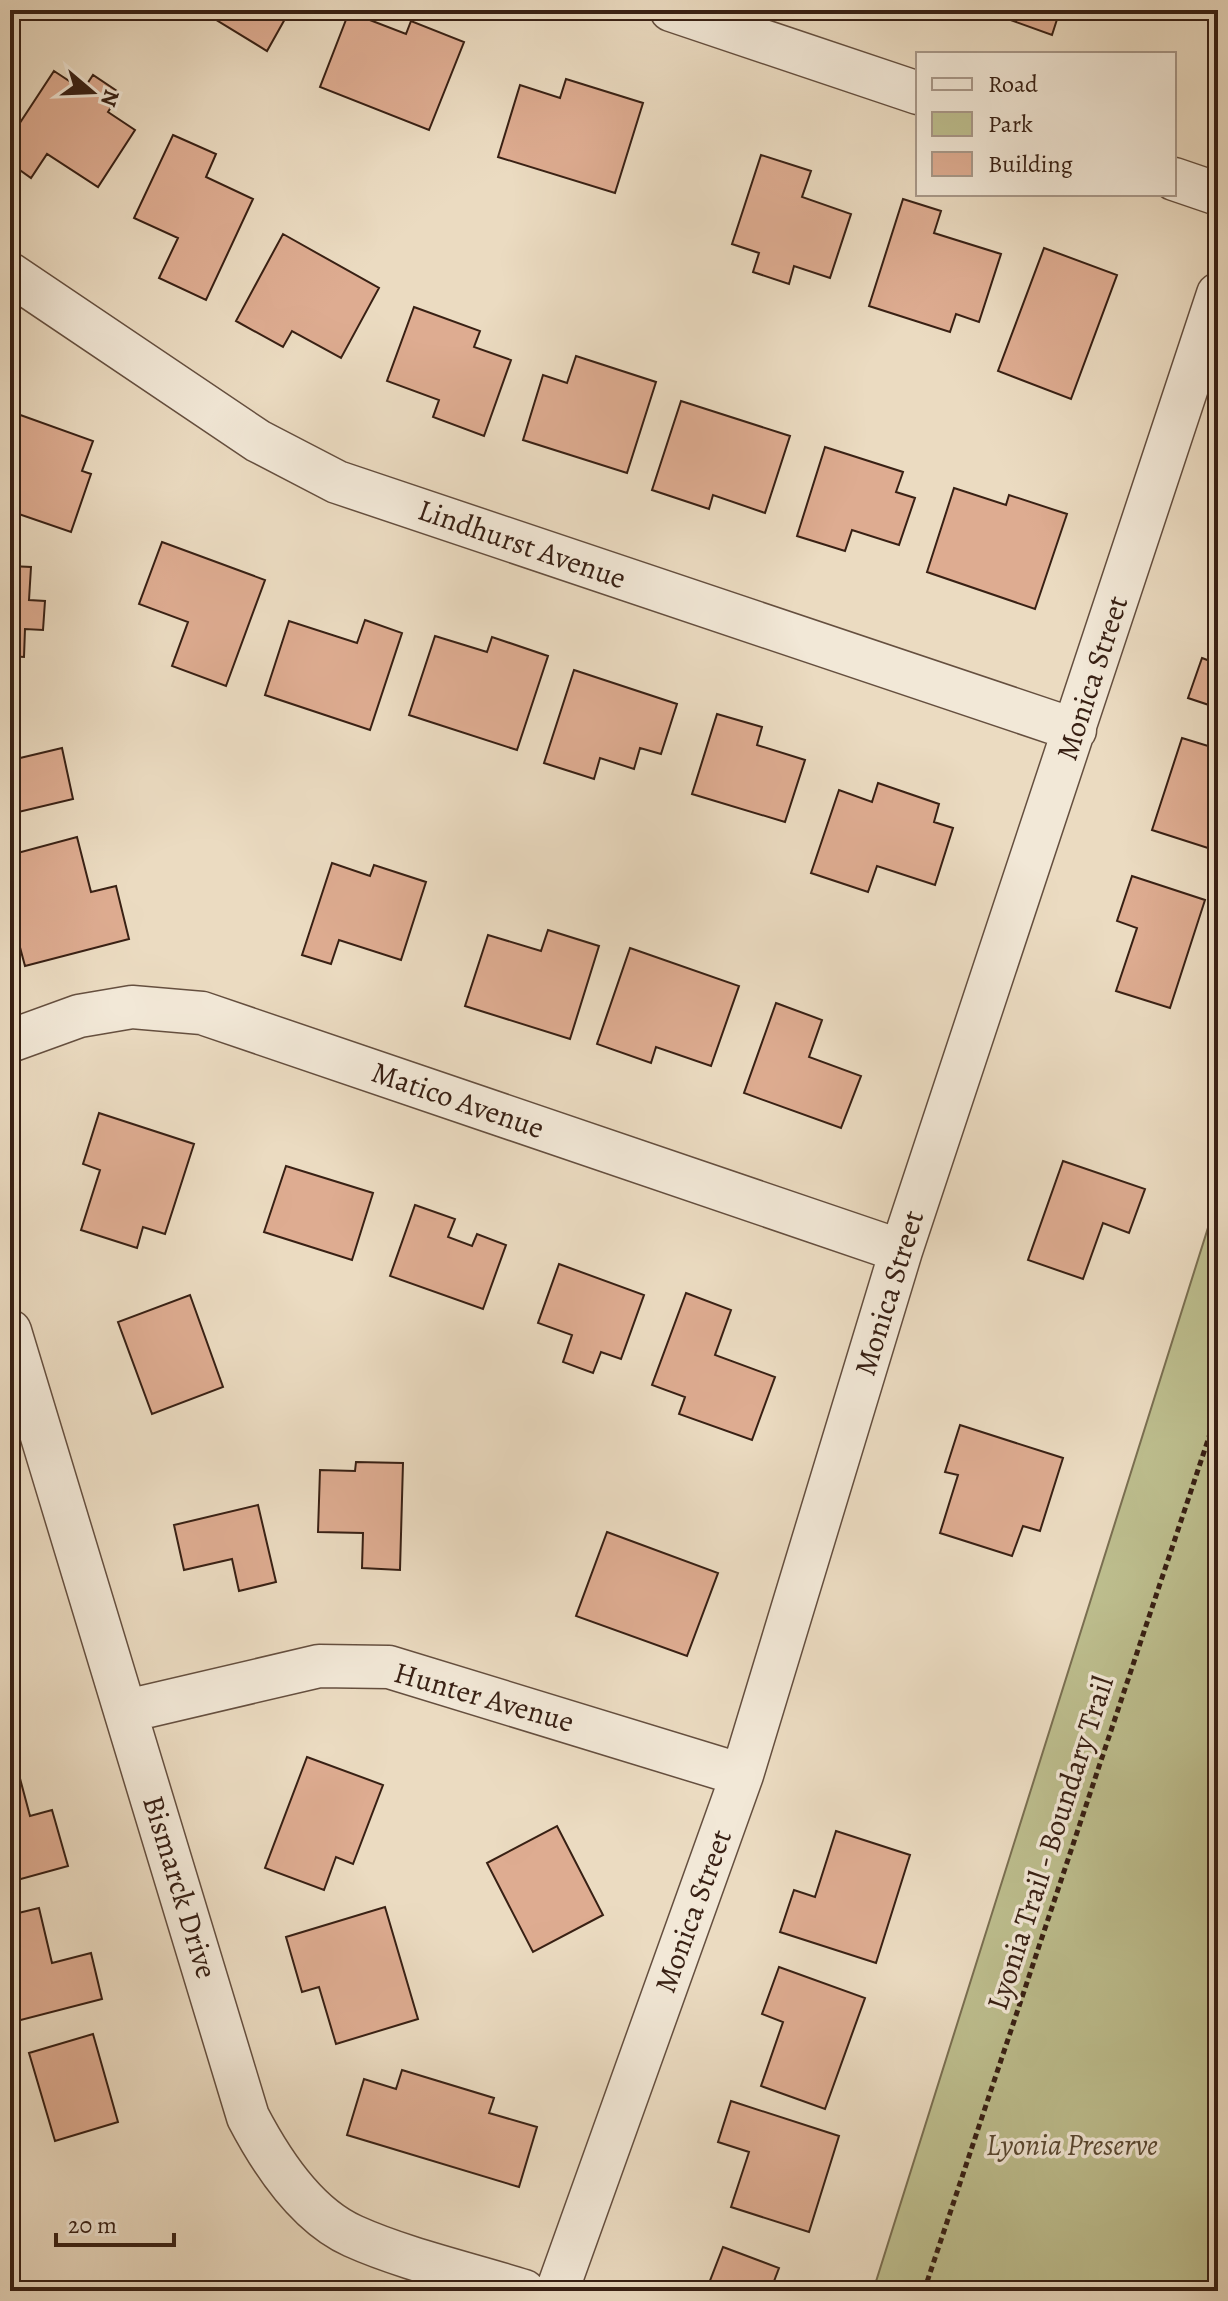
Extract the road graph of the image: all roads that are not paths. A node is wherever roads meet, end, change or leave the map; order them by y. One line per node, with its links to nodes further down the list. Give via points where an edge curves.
1 (671, 10): 2 (street)
2 (916, 92)
3 (1176, 180): 4 (street)
4 (1218, 194)
5 (10, 274): 7 (street, Lindhurst Avenue, via 258,441 337,482)
6 (1218, 294): 7 (street, Monica Street)
7 (1075, 730): 9 (street, Monica Street)
8 (10, 1041): 9 (street, Matico Avenue, via 79,1016 132,1007 202,1013)
9 (901, 1251): 12 (street, Monica Street)
10 (10, 1331): 11 (street, Bismarck Drive)
11 (127, 1711): 12 (street, Hunter Avenue, via 319,1666 389,1667); 13 (street, Bismarck Drive, via 248,2117 269,2156 323,2217 352,2236)
12 (742, 1775): 14 (street, Monica Street)
13 (524, 2291)
14 (557, 2291)

